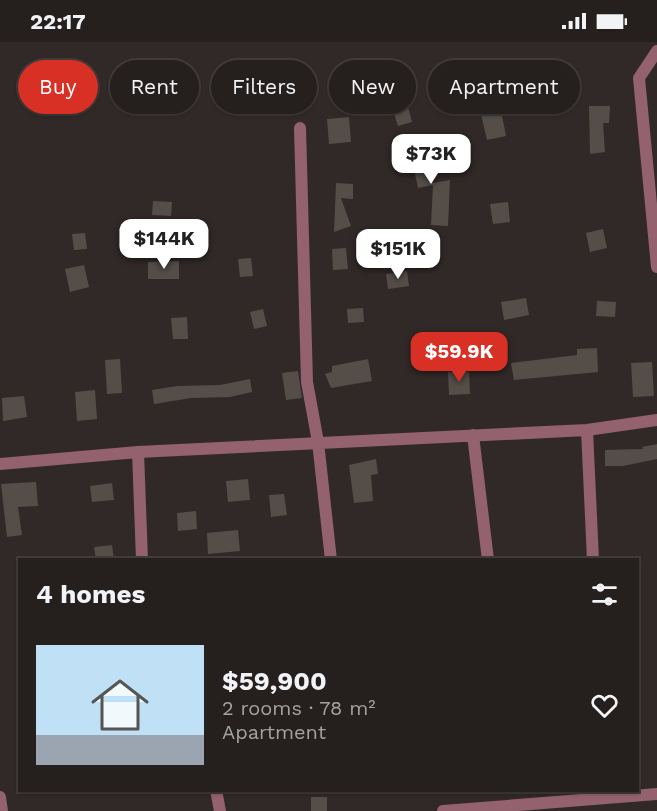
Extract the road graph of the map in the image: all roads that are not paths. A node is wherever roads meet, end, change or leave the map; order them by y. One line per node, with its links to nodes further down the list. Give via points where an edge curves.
1 (657, 51): 3 (street, via 639,78)
2 (300, 129): 7 (street, via 307,382)
3 (657, 267)
4 (657, 420): 5 (street)
5 (586, 430): 6 (street); 13 (street)
6 (473, 435): 7 (street); 12 (street)
7 (318, 442): 8 (street); 11 (street)
8 (138, 452): 9 (street); 10 (street)
9 (0, 464)
10 (142, 558)
11 (331, 558)
12 (488, 558)
13 (593, 558)
14 (216, 792): 19 (street)
15 (590, 794): 16 (street); 20 (street)
16 (657, 794)
17 (0, 797): 18 (street)
18 (2, 811)
19 (220, 811)
20 (443, 811)

